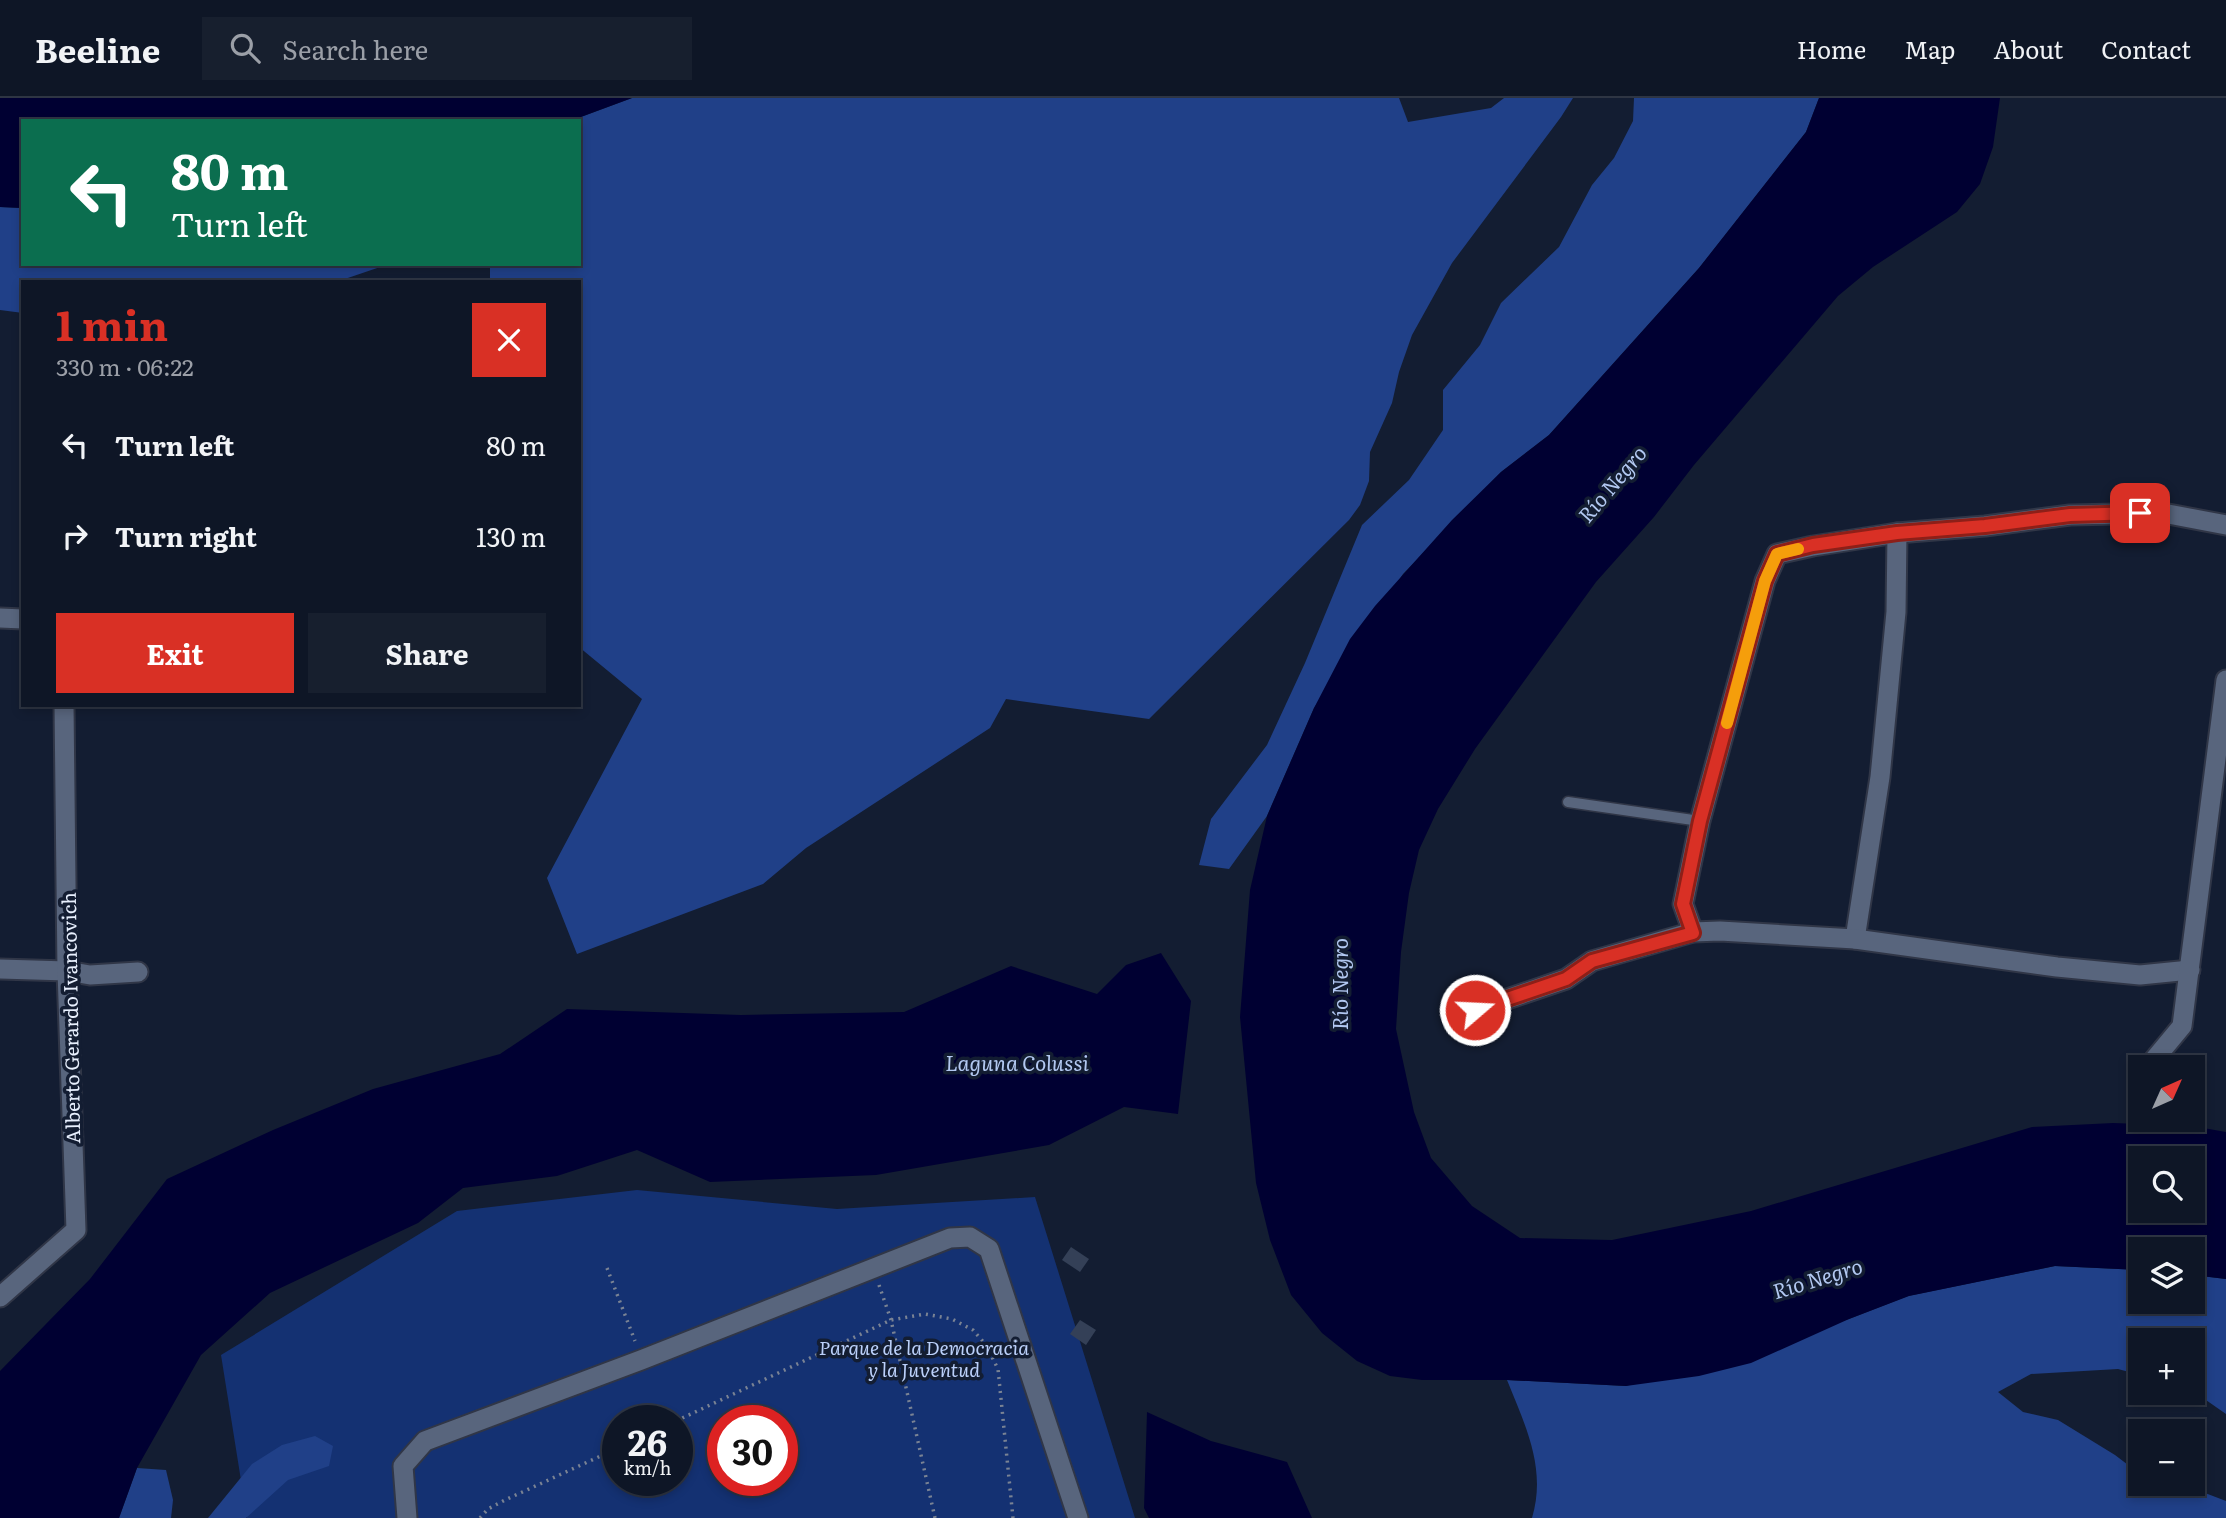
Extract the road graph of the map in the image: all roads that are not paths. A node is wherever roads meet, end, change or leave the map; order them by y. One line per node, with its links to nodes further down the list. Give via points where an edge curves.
1 (2226, 525): 2 (street, via 2163,513 2070,515)
2 (1897, 533): 8 (street, via 1777,554 1765,581); 10 (street, via 1896,612 1880,777)
3 (0, 618): 4 (street)
4 (21, 618)
5 (2226, 680): 12 (street)
6 (64, 707): 13 (street, Alberto Gerardo Ivancovich)
7 (1568, 802): 8 (lane)
8 (1700, 821): 9 (street, via 1683,904)
9 (1693, 933): 10 (street); 15 (street, via 1592,961 1566,979)
10 (1855, 939): 12 (street, via 2140,975)
11 (0, 970): 13 (street)
12 (2190, 970): 16 (street, via 2182,1026)
13 (67, 971): 14 (street, via 90,975); 17 (street, Alberto Gerardo Ivancovich, via 76,1230)
14 (138, 971)
15 (1475, 1010)
16 (2157, 1055)
17 (0, 1297)
18 (407, 1518): 19 (street, via 403,1466 425,1441 950,1238 970,1237 989,1249)
19 (1077, 1518)

